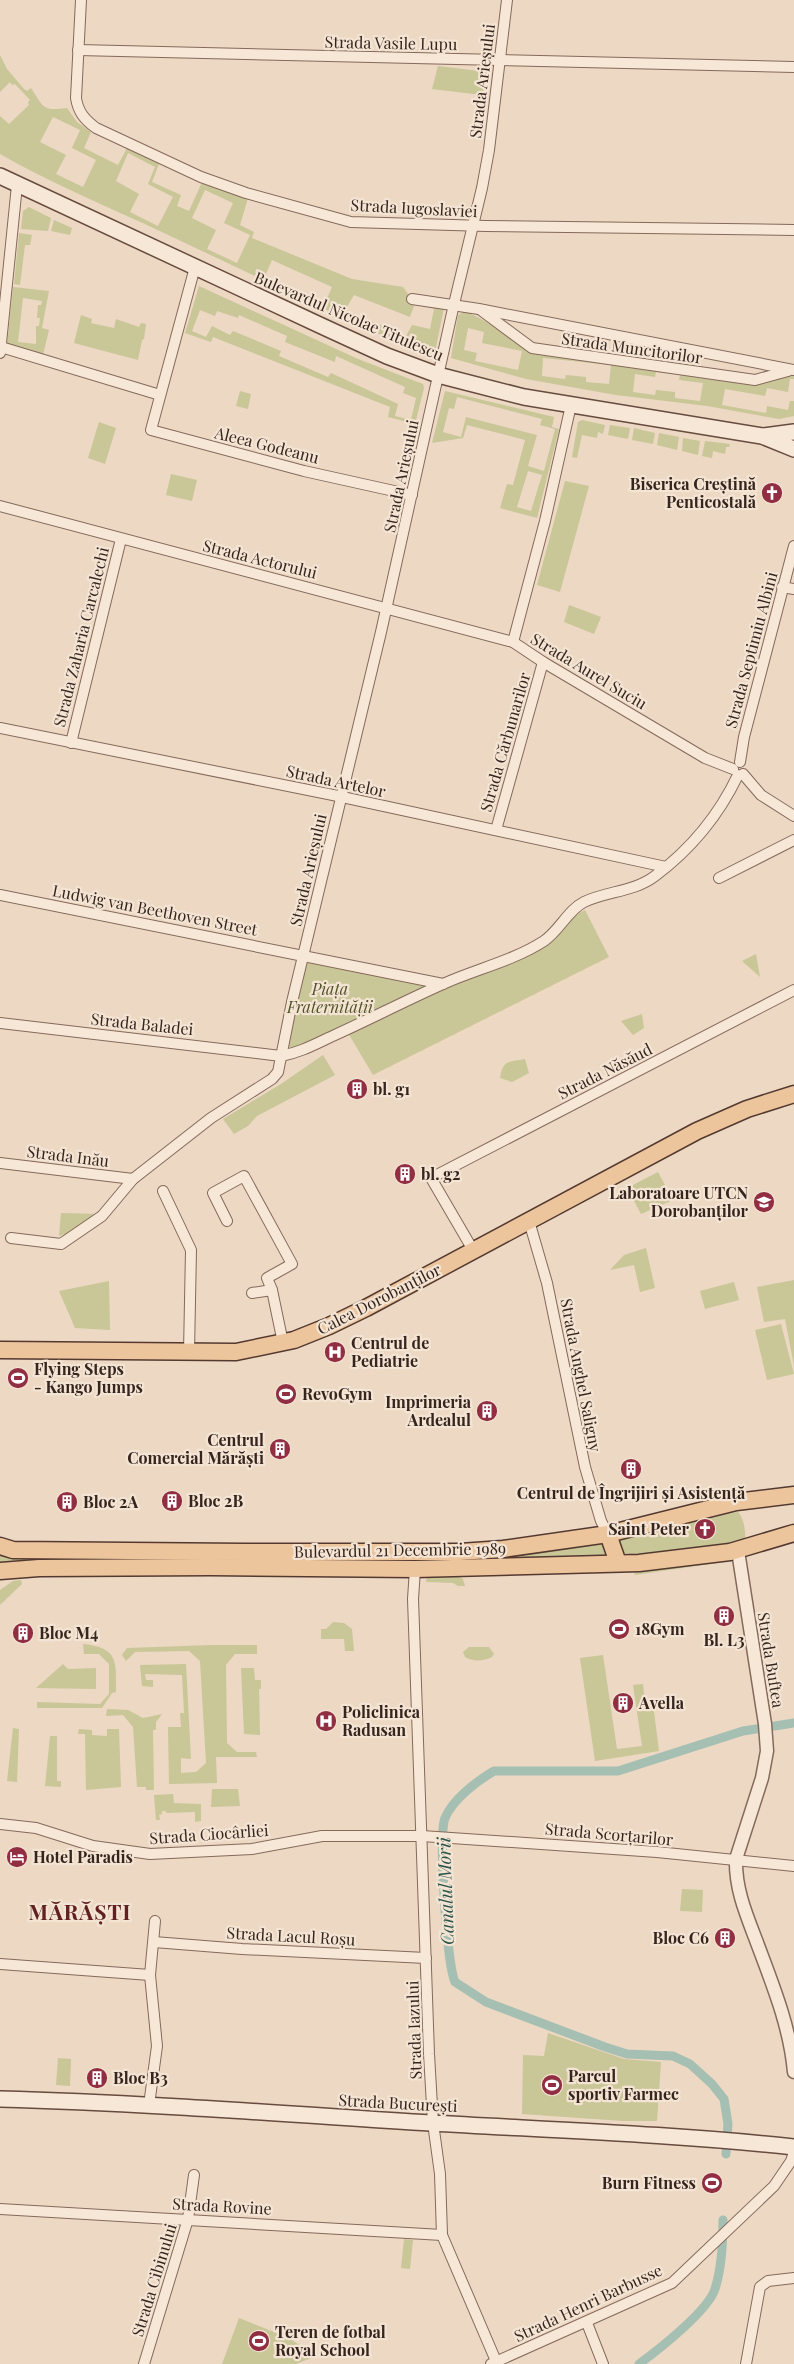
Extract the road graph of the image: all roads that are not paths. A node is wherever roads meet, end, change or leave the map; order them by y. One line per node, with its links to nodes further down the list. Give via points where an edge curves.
1 (81, 0): 3 (street, Strada Iugoslaviei)
2 (507, 0): 4 (street, Strada Arieșului)
3 (78, 50): 4 (street, Strada Vasile Lupu); 8 (street, Strada Iugoslaviei, via 77,105 88,122 201,177 351,222)
4 (500, 60): 5 (street, Strada Vasile Lupu); 8 (street, Strada Arieșului, via 489,150)
5 (794, 67)
6 (0, 176): 7 (main road, Bulevardul Nicolae Titulescu)
7 (18, 185): 10 (main road, Bulevardul Nicolae Titulescu); 14 (street)
8 (472, 226): 9 (street, Strada Iugoslaviei); 12 (street, Strada Arieșului)
9 (794, 230)
10 (195, 267): 17 (main road, Bulevardul Nicolae Titulescu, via 387,356); 18 (street, Aleea Godeanu)
11 (412, 298): 12 (street, Strada Muncitorilor)
12 (454, 304): 13 (street, Strada Muncitorilor); 17 (street, Strada Arieșului)
13 (480, 309): 16 (street, Strada Muncitorilor); 16 (street, Strada Muncitorilor, via 532,348 756,380)
14 (1, 348): 15 (street); 18 (street)
15 (0, 353)
16 (793, 370)
17 (438, 375): 19 (main road, Bulevardul Nicolae Titulescu); 23 (street, Strada Arieșului)
18 (160, 395): 23 (street, Aleea Godeanu, via 151,430 304,471)
19 (571, 405): 21 (main road, Bulevardul Nicolae Titulescu); 30 (street, Strada Aurel Suciu, via 546,521)
20 (794, 432): 21 (main road, Bulevardul Nicolae Titulescu)
21 (762, 436): 22 (main road, Bulevardul Nicolae Titulescu)
22 (794, 449)
23 (412, 495): 29 (street, Strada Arieșului)
24 (0, 506): 25 (street, Strada Actorului)
25 (121, 540): 29 (street, Strada Actorului); 33 (street, Strada Zaharia Carcalechi)
26 (794, 546): 27 (street, Strada Septimiu Albini)
27 (782, 587): 28 (street); 34 (street, Strada Septimiu Albini)
28 (794, 589)
29 (387, 607): 30 (street, Strada Actorului); 35 (street, Strada Arieșului)
30 (513, 642): 31 (street, Strada Aurel Suciu)
31 (543, 662): 34 (street, Strada Aurel Suciu, via 706,758); 37 (street, Strada Cărbunarilor)
32 (0, 728): 33 (street, Strada Artelor)
33 (71, 743): 35 (street, Strada Artelor)
34 (738, 770): 36 (street, Strada Aurel Suciu, via 762,795); 39 (street, via 704,830)
35 (340, 797): 37 (street, Strada Artelor); 42 (street, Strada Arieșului)
36 (794, 816)
37 (496, 830): 39 (street, Strada Artelor)
38 (794, 840): 40 (street)
39 (666, 867): 43 (street, via 637,886 584,902 544,941)
40 (719, 878)
41 (0, 895): 42 (street, Ludwig van Beethoven Street)
42 (304, 955): 43 (street); 46 (street)
43 (443, 984): 46 (street, via 307,1050)
44 (794, 990): 54 (street, Strada Năsăud, via 431,1178)
45 (0, 1023): 46 (street, Strada Baladei)
46 (281, 1056): 49 (street, via 278,1072 272,1079 211,1118)
47 (794, 1094): 52 (main road, Calea Dorobanților, via 746,1108 697,1131)
48 (0, 1163): 49 (street, Strada Inău)
49 (133, 1179): 53 (street, via 102,1216 61,1244)
50 (163, 1191): 59 (street, via 191,1250)
51 (227, 1221): 55 (street, via 213,1193 244,1176 292,1264 267,1278)
52 (529, 1221): 54 (main road, Calea Dorobanților); 61 (street, Strada Anghel Saligny, via 549,1290 585,1467)
53 (11, 1238)
54 (473, 1250): 57 (main road, Calea Dorobanților, via 329,1326)
55 (272, 1290): 56 (street); 57 (street)
56 (252, 1293)
57 (283, 1343): 59 (main road, Calea Dorobanților, via 236,1352)
58 (0, 1350): 59 (main road, Calea Dorobanților)
59 (189, 1352)
60 (794, 1495): 61 (main road, Bulevardul 21 Decembrie 1989, via 736,1502)
61 (608, 1534): 63 (main road, Bulevardul 21 Decembrie 1989, via 515,1548 460,1552 12,1550); 65 (main road)
62 (794, 1534): 64 (main road, Bulevardul 21 Decembrie 1989)
63 (0, 1546)
64 (738, 1551): 65 (main road, Bulevardul 21 Decembrie 1989, via 675,1560); 72 (street, Strada Buftea, via 767,1751 762,1778)
65 (618, 1563): 67 (main road, Bulevardul 21 Decembrie 1989)
66 (39, 1568): 67 (main road, Bulevardul 21 Decembrie 1989); 68 (main road, Bulevardul 21 Decembrie 1989); 69 (main road)
67 (416, 1569): 71 (street, Strada Iazului, via 414,1599)
68 (0, 1571)
69 (0, 1584)
70 (0, 1824): 71 (street, Strada Ciocârliei, via 36,1828 93,1846 150,1854 252,1849 322,1836)
71 (422, 1836): 72 (street, Strada Scorțarilor); 76 (street, Strada Iazului)
72 (736, 1859): 73 (street, Strada Scorțarilor); 79 (street, via 743,1904 787,2030)
73 (794, 1866)
74 (155, 1921): 75 (street)
75 (154, 1942): 76 (street, Strada Lacul Roșu); 78 (street)
76 (426, 1958): 82 (street, Strada Iazului)
77 (0, 1964): 78 (street)
78 (150, 1975): 81 (street, via 157,2046)
79 (794, 2072)
80 (0, 2099): 81 (main road, Strada București)
81 (149, 2105): 82 (main road, Strada București)
82 (434, 2123): 83 (main road, Strada București); 88 (street, Strada Iazului)
83 (794, 2147)
84 (794, 2152): 90 (street, Strada Henri Barbusse, via 774,2186 672,2283)
85 (194, 2175): 87 (street, Strada Cibinului)
86 (0, 2209): 87 (street, Strada Rovine)
87 (188, 2219): 88 (street, Strada Rovine); 92 (street, Strada Cibinului)
88 (442, 2234): 91 (street, Strada Iazului)
89 (794, 2278): 94 (street, via 768,2281 760,2287)
90 (587, 2323): 91 (street, Strada Henri Barbusse); 93 (street)
91 (493, 2363)
92 (144, 2364)
93 (603, 2364)
94 (746, 2364)

